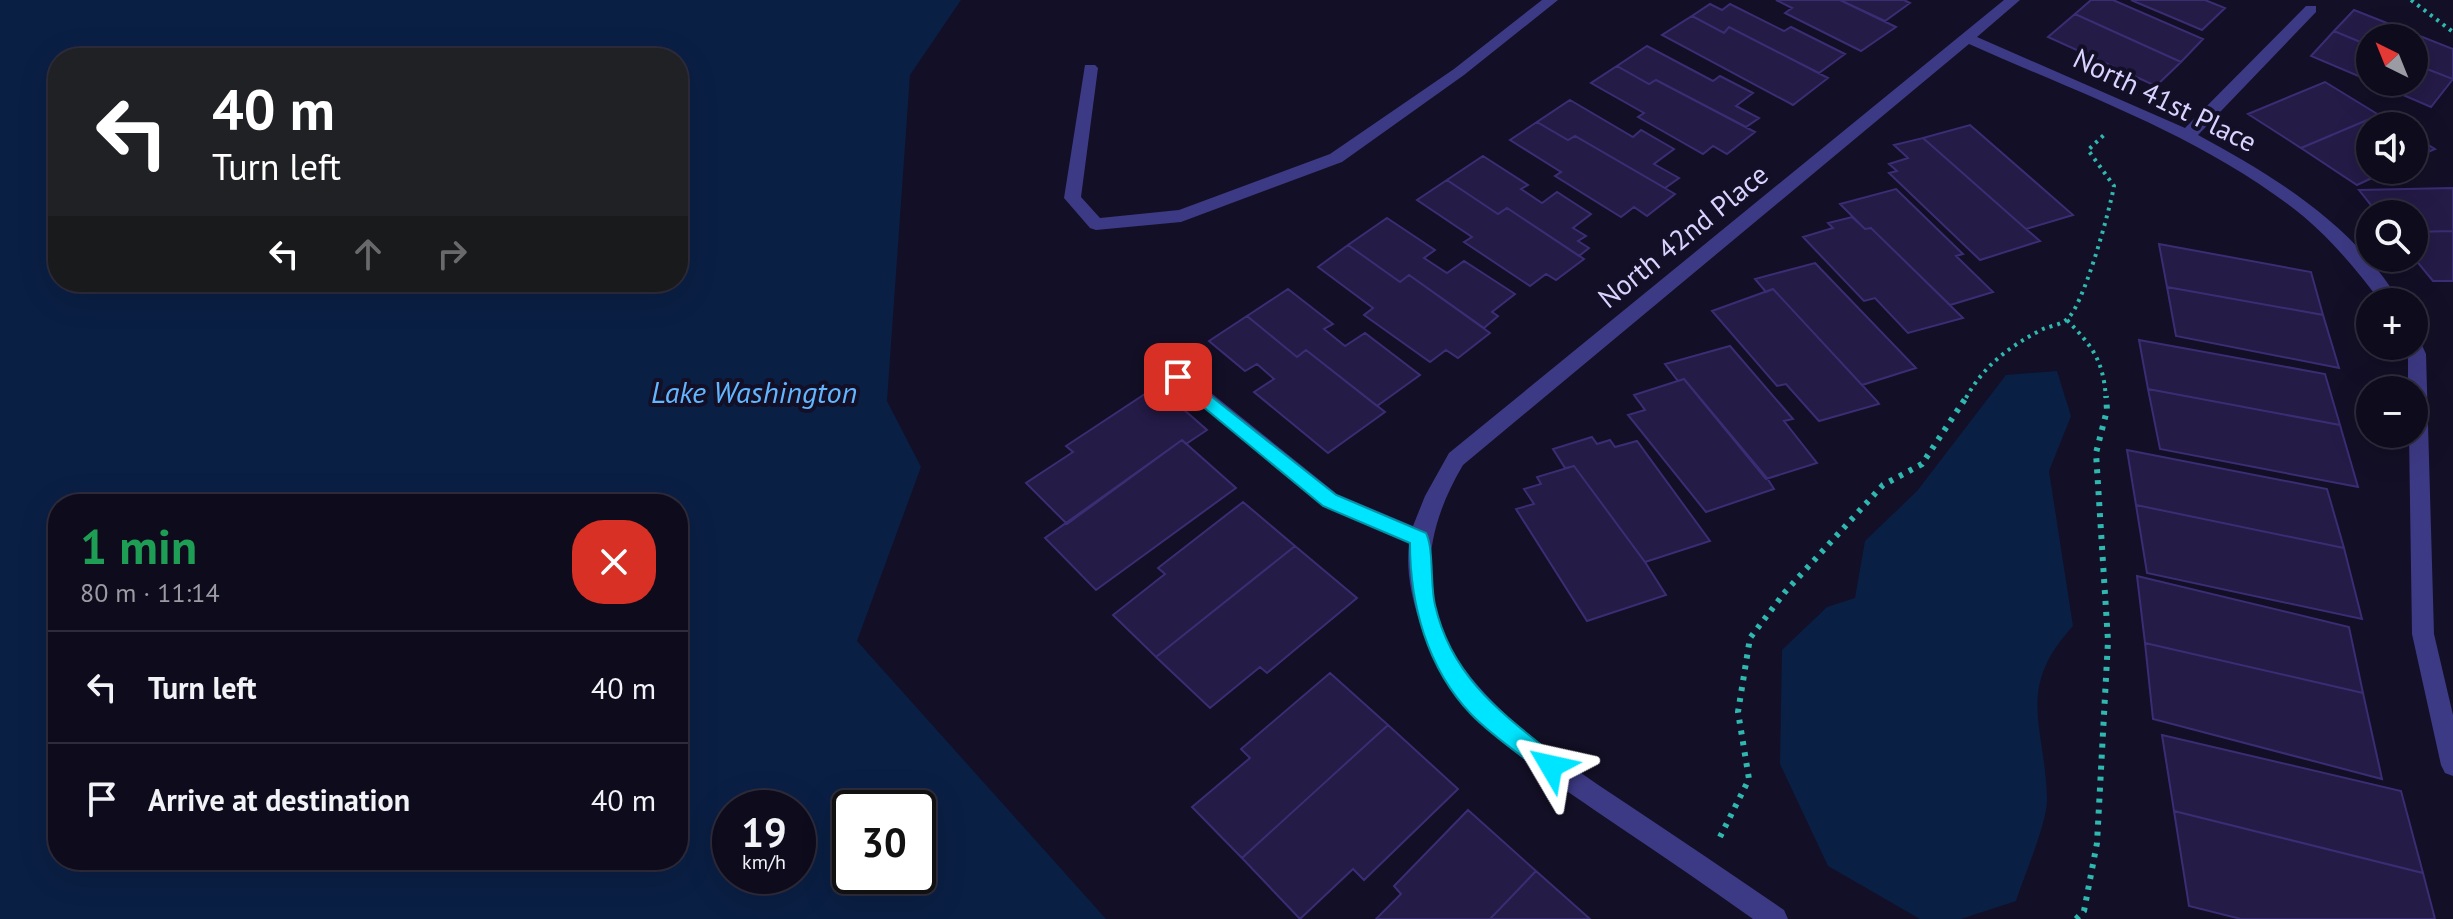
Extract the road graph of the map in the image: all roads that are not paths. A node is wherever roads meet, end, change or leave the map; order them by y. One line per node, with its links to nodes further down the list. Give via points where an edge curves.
1 (1551, 0): 5 (street, via 1336,158 1181,216 1096,224 1072,198)
2 (2013, 0): 4 (street, North 42nd Place)
3 (2311, 9): 6 (street)
4 (1967, 38): 6 (street, North 41st Place); 10 (street, North 42nd Place, via 1456,459 1432,500)
5 (1090, 68)
6 (2186, 137): 7 (street, North 41st Place, via 2265,180 2310,214)
7 (2380, 288)
8 (2417, 360): 11 (street, via 2423,634)
9 (1178, 377): 10 (street, via 1330,500)
10 (1420, 538): 12 (street, North 42nd Place, via 1420,583 1429,626 1449,667 1478,707 1526,748)
11 (2453, 765)
12 (1775, 919)

